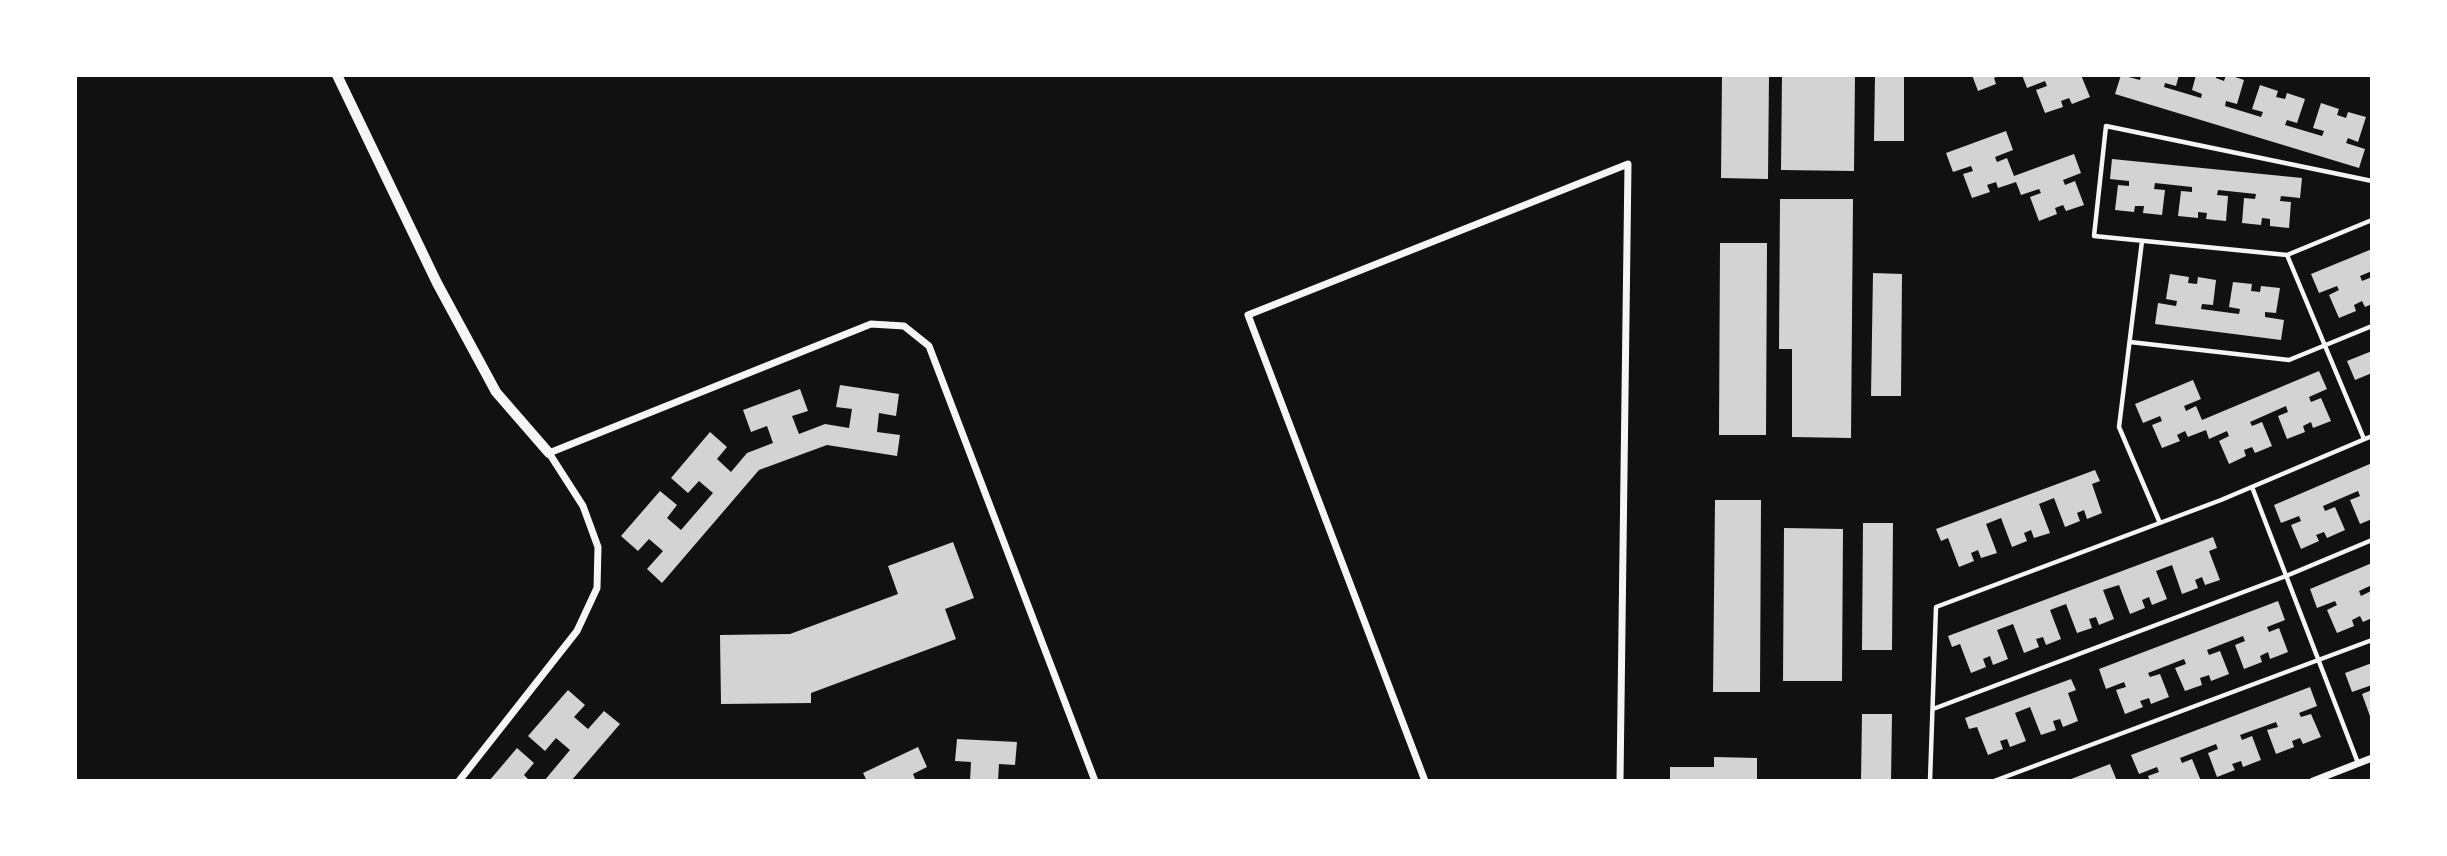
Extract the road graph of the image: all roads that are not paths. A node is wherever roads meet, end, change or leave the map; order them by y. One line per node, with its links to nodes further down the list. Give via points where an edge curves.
1 (337, 75): 11 (street, via 437,283 496,392)
2 (2372, 181): 4 (lane, via 2106,126 2094,236)
3 (2372, 220): 5 (lane)
4 (2142, 241): 5 (lane); 7 (lane)
5 (2287, 255): 8 (lane)
6 (2372, 326): 8 (lane)
7 (2130, 342): 8 (lane, via 2289,360); 13 (lane, via 2119,427)
8 (2325, 346): 10 (lane)
9 (2372, 436): 10 (lane)
10 (2364, 439): 12 (lane)
11 (548, 453): 21 (street, via 583,506 598,547 597,588 577,631); 22 (street, via 871,324 904,326 929,346)
12 (2252, 487): 13 (lane); 15 (lane)
13 (2160, 523): 18 (lane, via 1936,607)
14 (2372, 540): 15 (lane)
15 (2286, 576): 17 (lane); 18 (lane)
16 (2372, 640): 17 (lane)
17 (2319, 662): 20 (lane); 26 (lane)
18 (1933, 709): 25 (lane)
19 (2372, 758): 20 (street)
20 (2358, 763): 27 (street)
21 (459, 781)
22 (1095, 781)
23 (1425, 781): 24 (street, via 1248,315 1628,164)
24 (1620, 781)
25 (1930, 781)
26 (1994, 781)
27 (2313, 781)

